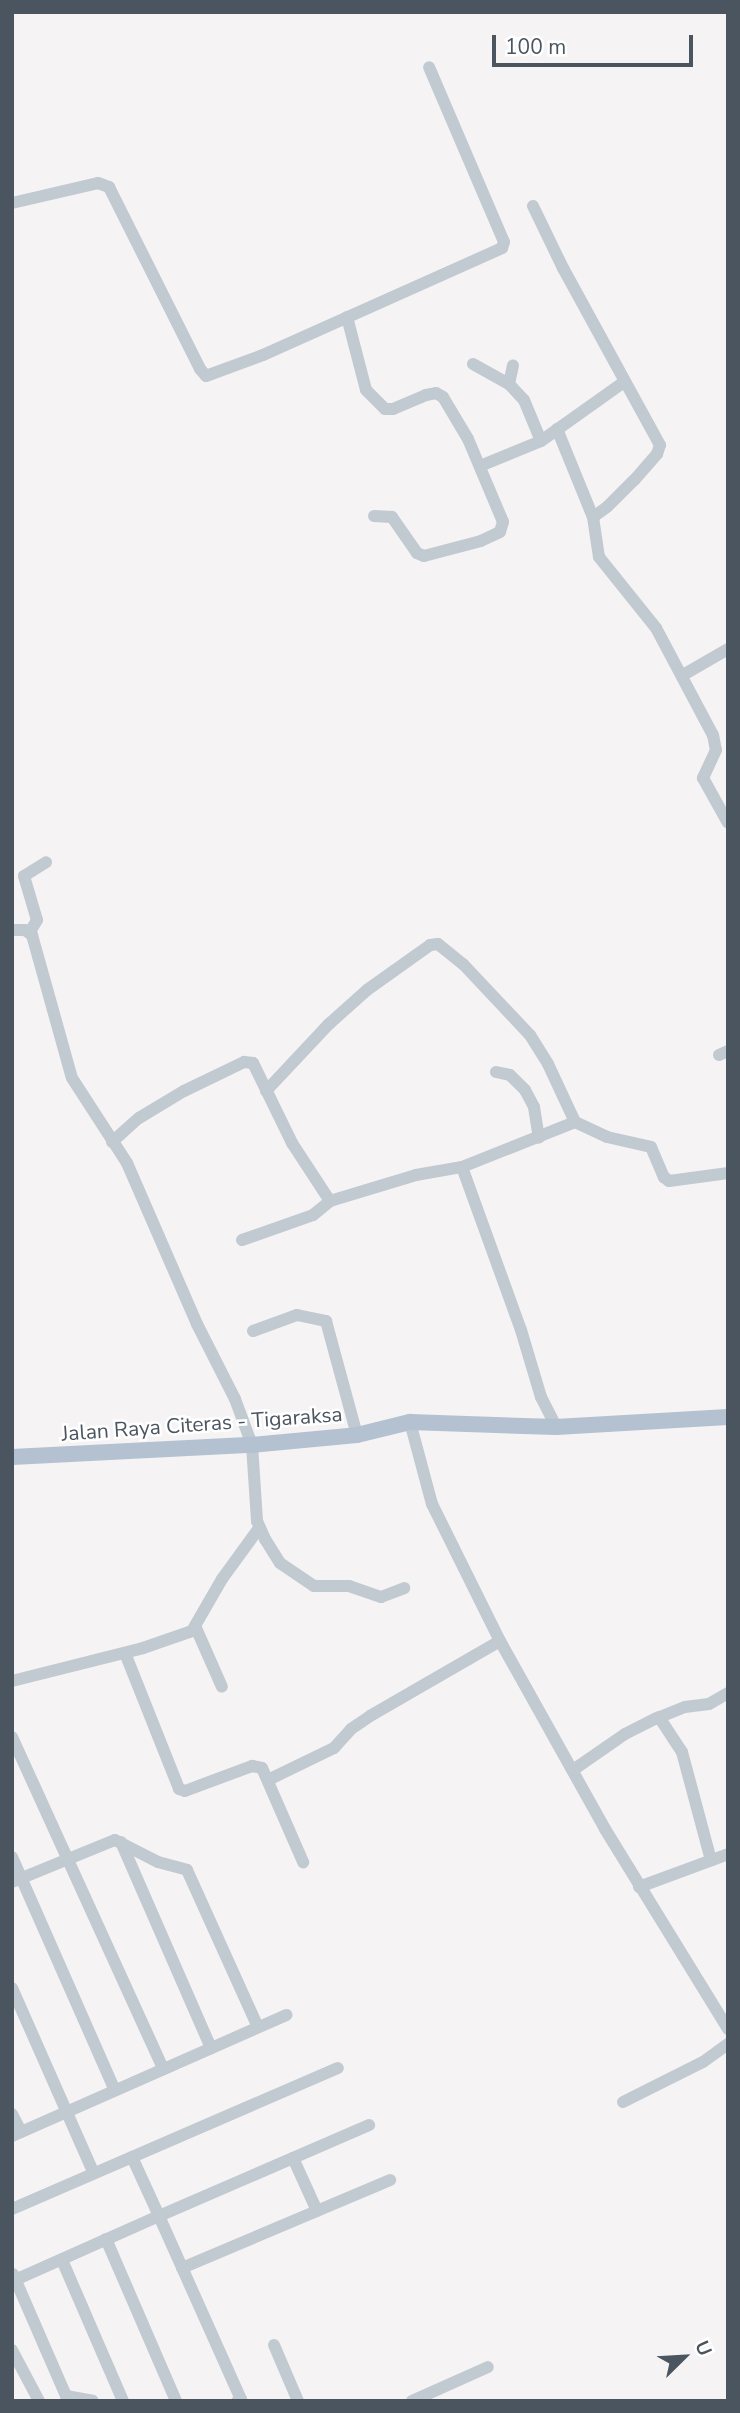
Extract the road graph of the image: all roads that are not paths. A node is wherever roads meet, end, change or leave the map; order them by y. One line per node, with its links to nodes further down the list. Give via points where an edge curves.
1 (429, 67): 4 (street, via 504,242 499,252)
2 (12, 203): 4 (street, via 98,183 109,187 206,376)
3 (534, 206): 7 (street)
4 (347, 317): 11 (street, via 362,381 374,400 393,410 426,395 443,397)
5 (473, 364): 8 (street)
6 (513, 365): 8 (street)
7 (624, 382): 9 (street); 13 (street, via 659,442 659,450 607,508)
8 (509, 384): 10 (street, via 524,400)
9 (557, 429): 10 (street); 13 (street)
10 (541, 441): 11 (street)
11 (480, 466): 12 (street, via 501,516 500,532 424,556 391,517)
12 (374, 516)
13 (593, 517): 15 (street, via 599,557 645,611)
14 (728, 649): 15 (street)
15 (683, 675): 16 (street, via 715,742 704,778)
16 (728, 823)
17 (46, 862): 19 (street, via 24,876 37,920)
18 (12, 930): 19 (street)
19 (30, 932): 24 (street, via 72,1078)
20 (496, 1072): 23 (street, via 510,1075 525,1090 534,1107)
21 (266, 1091): 22 (street, via 367,990 430,945 438,944 530,1035); 24 (street, via 253,1063 244,1062 139,1118); 27 (street, via 292,1143)
22 (575, 1122): 23 (street); 26 (street, via 607,1137 651,1147 669,1181)
23 (539, 1138): 25 (street)
24 (112, 1142): 34 (street, via 127,1163)
25 (462, 1167): 27 (street, via 416,1175); 32 (street, via 541,1397)
26 (728, 1173)
27 (330, 1201): 28 (street, via 313,1215)
28 (242, 1240)
29 (253, 1331): 33 (street, via 297,1315 326,1321)
30 (728, 1417): 32 (main road, Jalan Raya Citeras - Tigaraksa)
31 (410, 1422): 32 (main road, Jalan Raya Citeras - Tigaraksa); 33 (main road, Jalan Raya Citeras - Tigaraksa); 39 (street, via 432,1504)
32 (556, 1427)
33 (357, 1435): 34 (main road, Jalan Raya Citeras - Tigaraksa)
34 (253, 1445): 35 (main road, Jalan Raya Citeras - Tigaraksa); 36 (street)
35 (12, 1457)
36 (259, 1528): 37 (street, via 280,1563 314,1586 349,1586 381,1597); 38 (street, via 222,1579)
37 (404, 1588)
38 (196, 1628): 40 (street); 42 (street)
39 (500, 1641): 46 (street); 47 (street, via 370,1716 334,1748)
40 (125, 1653): 41 (street); 47 (street, via 178,1789 252,1766 262,1768)
41 (12, 1681)
42 (222, 1687)
43 (728, 1693): 44 (street, via 709,1704)
44 (659, 1717): 46 (street); 52 (street, via 682,1752)
45 (12, 1737): 51 (street)
46 (573, 1770): 55 (street)
47 (268, 1780): 53 (street)
48 (121, 1842): 51 (street, via 101,1843); 58 (street, via 158,1862 187,1870); 61 (street)
49 (728, 1854): 52 (street)
50 (12, 1857): 54 (street)
51 (69, 1857): 54 (street); 63 (street)
52 (711, 1860): 55 (street)
53 (303, 1861)
54 (17, 1880): 64 (street)
55 (639, 1887): 59 (street)
56 (12, 1988): 66 (street)
57 (286, 2015): 58 (street)
58 (258, 2027): 61 (street)
59 (728, 2029)
60 (728, 2044): 65 (street, via 703,2062)
61 (211, 2048): 63 (street)
62 (338, 2068): 70 (street)
63 (163, 2069): 64 (street)
64 (115, 2090): 66 (street)
65 (623, 2102)
66 (66, 2112): 69 (street); 72 (street)
67 (12, 2114): 69 (street)
68 (369, 2125): 71 (street)
69 (16, 2134)
70 (132, 2157): 72 (street); 76 (street)
71 (293, 2158): 75 (street); 76 (street)
72 (93, 2172): 74 (street)
73 (390, 2180): 75 (street)
74 (12, 2209)
75 (317, 2211): 79 (street)
76 (159, 2216): 77 (street); 79 (street)
77 (106, 2239): 78 (street); 88 (street)
78 (62, 2260): 80 (street); 87 (street)
79 (182, 2268): 84 (street)
80 (14, 2277): 86 (street, via 66,2396)
81 (274, 2345): 89 (street)
82 (12, 2350): 85 (street)
83 (488, 2367): 90 (street)
84 (240, 2400)
85 (39, 2401)
86 (93, 2401)
87 (123, 2401)
88 (176, 2401)
89 (298, 2401)
90 (412, 2401)

